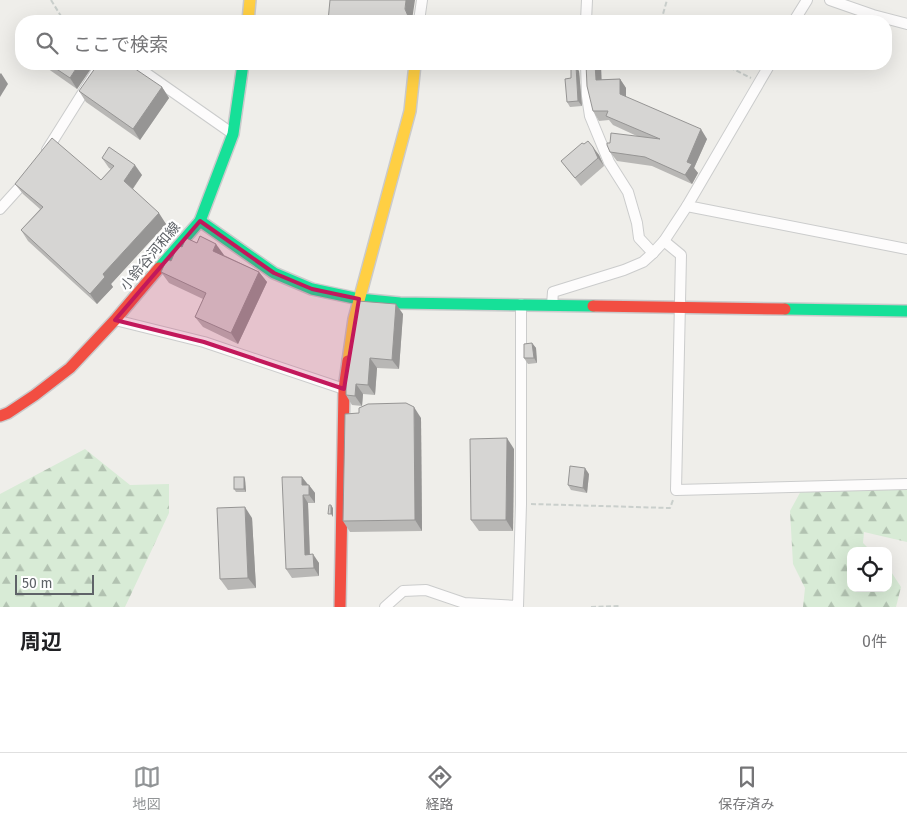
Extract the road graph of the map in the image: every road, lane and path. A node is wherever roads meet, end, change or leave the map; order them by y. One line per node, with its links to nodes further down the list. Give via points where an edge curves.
1 (51, 0): 8 (path)
2 (250, 0): 9 (street)
3 (422, 0): 10 (street)
4 (587, 0): 11 (street)
5 (667, 0): 12 (path)
6 (807, 0): 13 (street)
7 (830, 0): 14 (street)
8 (60, 15)
9 (249, 15)
10 (420, 15)
11 (586, 15)
12 (663, 15)
13 (798, 15)
14 (873, 15)
15 (892, 20): 16 (street)
16 (907, 24)
17 (97, 70): 27 (street, via 30,176)
18 (142, 70): 25 (street)
19 (242, 70): 25 (street, 小鈴谷河和線)
20 (414, 70): 32 (street, via 410,111)
21 (586, 70): 31 (street, via 590,116 609,162 628,192 639,238)
22 (737, 70): 24 (path)
23 (767, 70): 24 (street)
24 (758, 85): 26 (street)
25 (233, 134): 28 (street, 小鈴谷河和線)
26 (687, 206): 29 (street); 30 (street)
27 (0, 209)
28 (200, 221): 32 (street, via 274,273 312,289); 37 (street, 小鈴谷河和線)
29 (664, 241): 31 (street); 35 (street, via 681,255)
30 (907, 249)
31 (652, 253): 34 (street, via 643,262 624,270 553,292)
32 (359, 299): 33 (street, via 400,303); 38 (street)
33 (521, 304): 34 (street); 42 (street)
34 (552, 305): 35 (street)
35 (680, 307): 36 (street); 41 (street)
36 (907, 311)
37 (115, 320): 38 (street, via 204,342); 39 (street, 小鈴谷河和線, via 70,368)
38 (344, 390): 44 (street)
39 (0, 416)
40 (907, 484): 41 (street)
41 (676, 490): 42 (path, via 670,508)
42 (521, 504): 45 (street, via 518,606 464,603 426,590 403,591)
43 (620, 606): 46 (path)
44 (340, 607)
45 (385, 607)
46 (591, 607)

